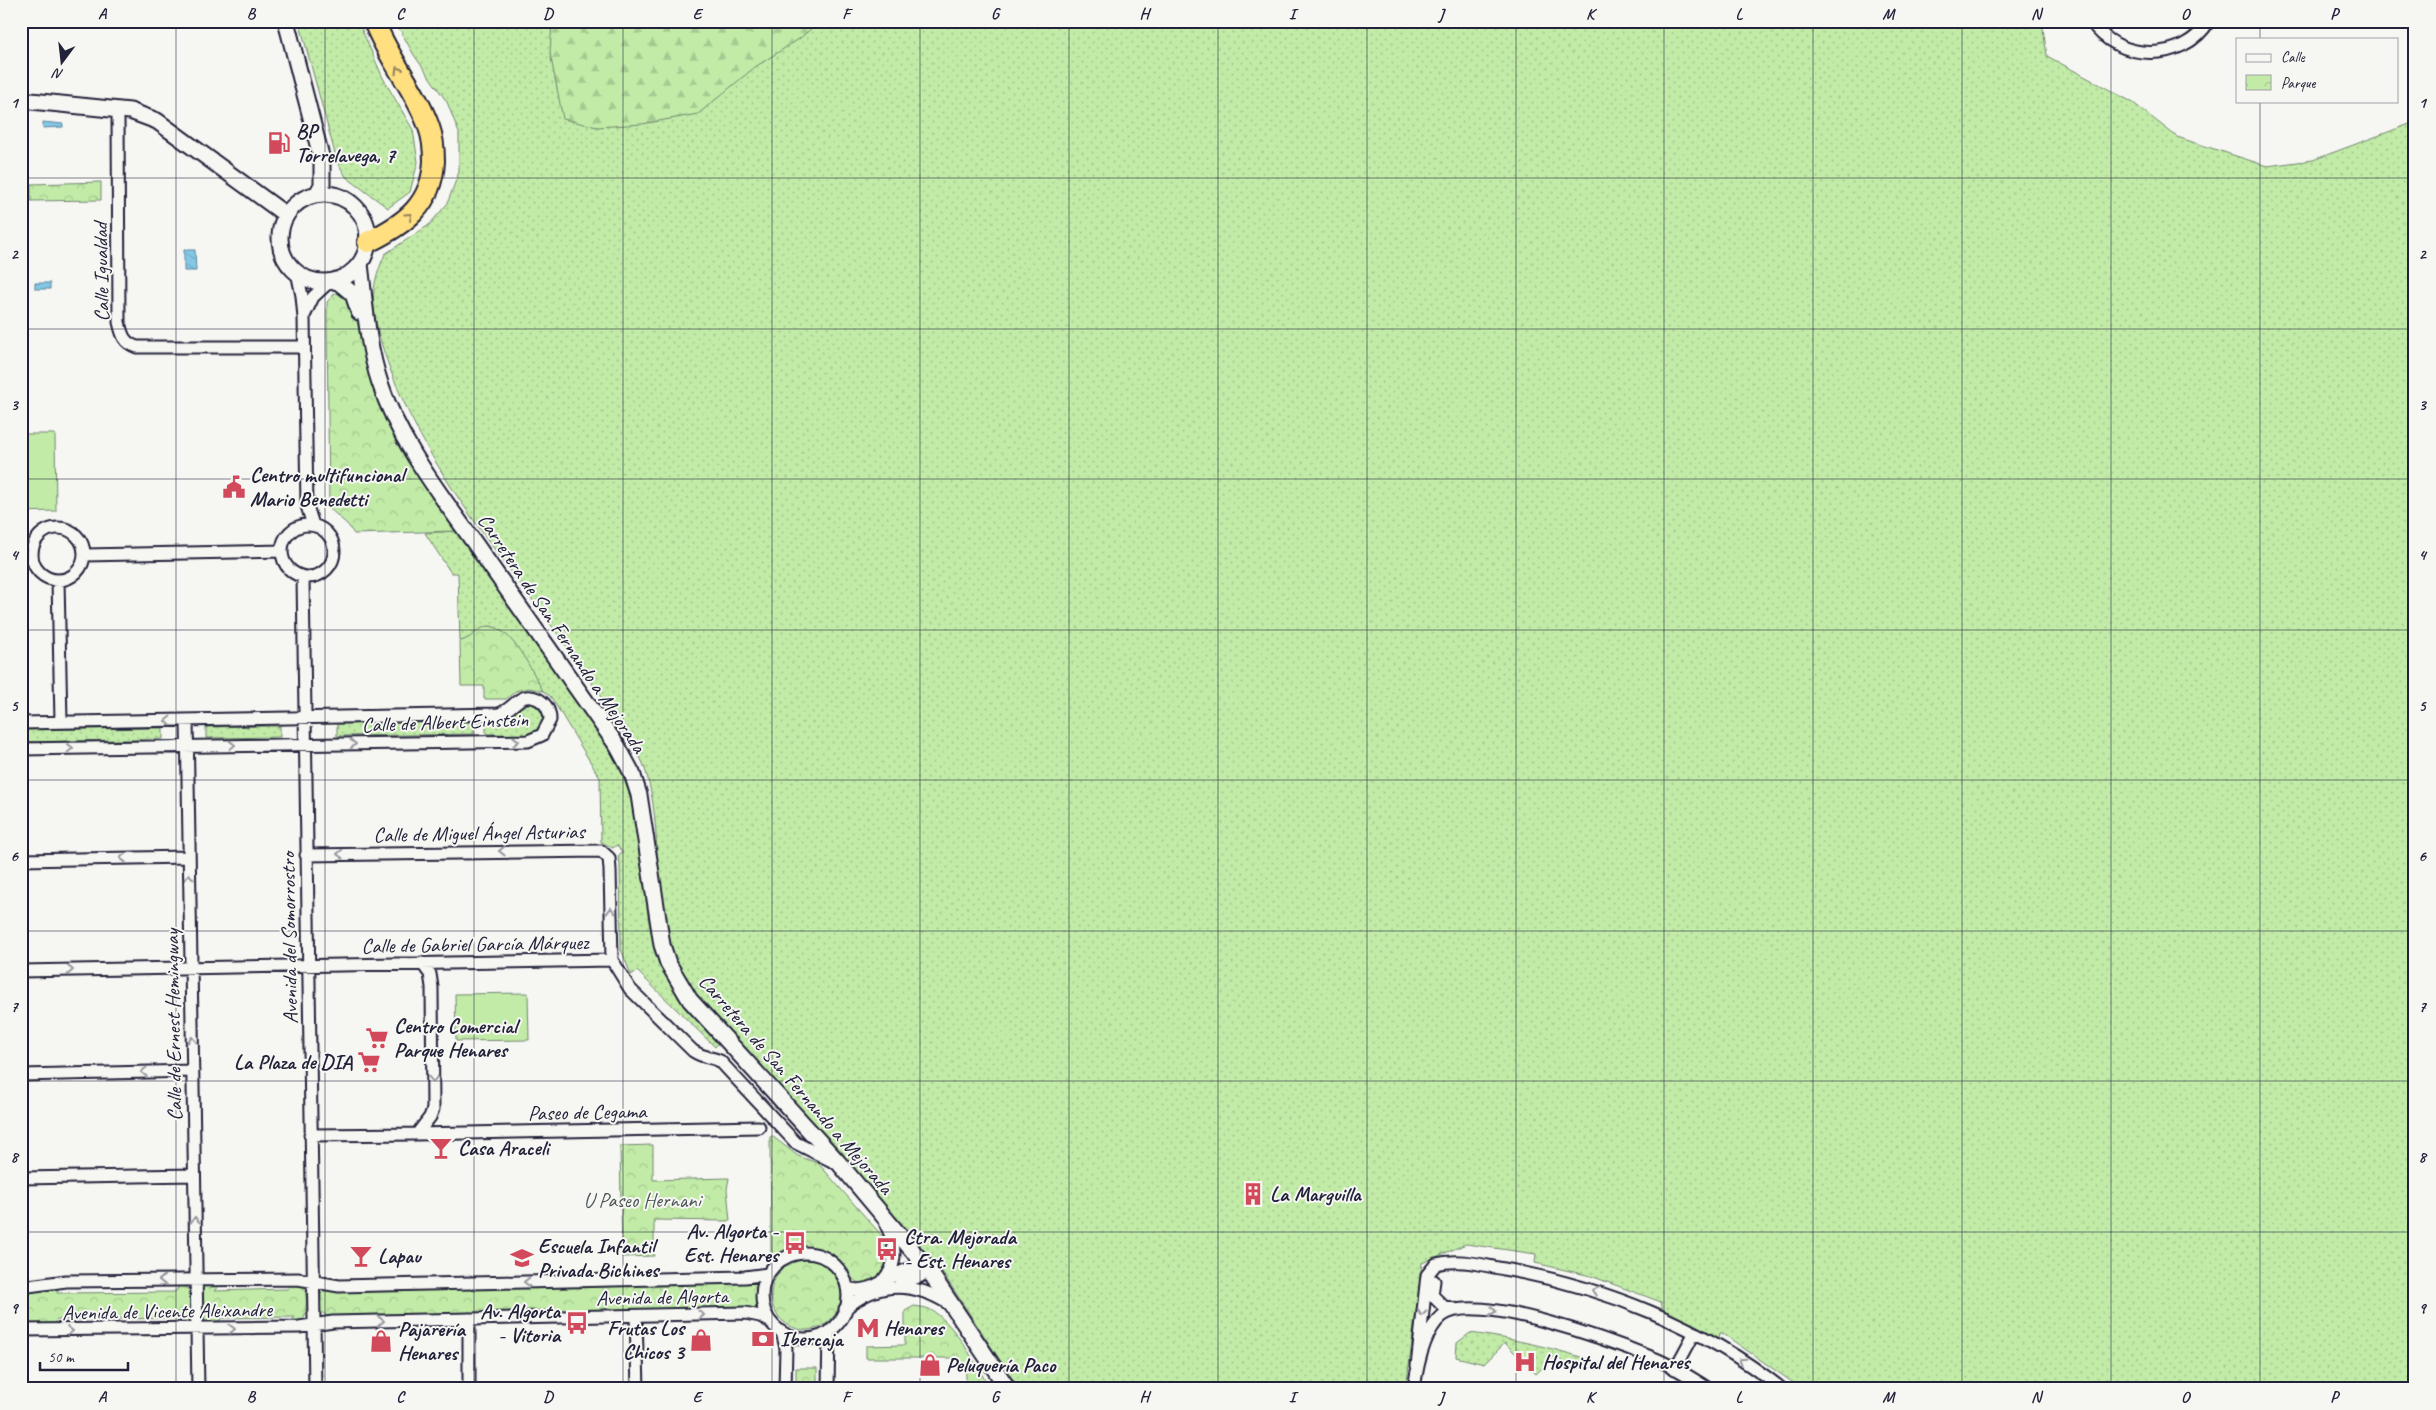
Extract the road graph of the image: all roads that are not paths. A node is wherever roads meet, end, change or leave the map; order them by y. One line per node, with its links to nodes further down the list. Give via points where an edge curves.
1 (286, 21): 7 (street)
2 (374, 21): 11 (highway, one-way to 2, via 390,232 412,215 427,194 433,173 434,149 430,128 380,38)
3 (2091, 21): 4 (street, via 2116,45 2138,53 2162,52 2185,44)
4 (2209, 21)
5 (21, 100): 6 (street)
6 (118, 110): 10 (street, via 157,121); 17 (street, Calle Igualdad, via 119,322 128,344 137,347)
7 (322, 160): 8 (street, via 322,184); 9 (street)
8 (318, 194): 9 (street); 10 (street, via 306,198)
9 (341, 197): 11 (street, via 363,216)
10 (286, 215): 13 (street, via 280,231 281,246 286,260)
11 (368, 242): 12 (street)
12 (360, 264): 14 (street); 16 (street, Carretera de San Fernando a Mejorada)
13 (297, 272): 14 (street, via 313,280); 15 (street)
14 (332, 281): 15 (street, via 313,297); 16 (street, Carretera de San Fernando a Mejorada, via 353,294)
15 (304, 318): 17 (street)
16 (369, 339): 44 (street, Carretera de San Fernando a Mejorada, via 390,409 416,458 618,747 632,773 639,795 657,925 668,963 678,981 690,1000)
17 (304, 347): 18 (street)
18 (307, 525): 19 (street, via 288,534); 22 (street, via 323,529 330,535 334,542 334,557 332,564 320,575)
19 (282, 551): 21 (street); 22 (street, via 288,568)
20 (27, 554): 21 (street, via 40,536 55,528 70,531 76,536 83,546); 23 (street, via 38,571 49,579)
21 (84, 555): 23 (street, via 76,573)
22 (303, 577): 24 (street, Avenida del Somorrostro)
23 (58, 580): 26 (street)
24 (304, 718): 25 (street, Calle de Albert Einstein); 28 (street, Avenida del Somorrostro); 28 (street, Calle de Albert Einstein, one-way to 24, via 528,741 542,735 550,720 542,701 527,696 499,714)
25 (186, 720): 26 (street, Calle de Albert Einstein, one-way to 26); 29 (street, Calle de Ernest Hemingway)
26 (61, 722): 27 (street, Calle de Albert Einstein)
27 (21, 723)
28 (304, 744): 29 (street, Calle de Albert Einstein, one-way to 28); 31 (street, Avenida del Somorrostro)
29 (187, 746): 30 (street, Calle de Albert Einstein, one-way to 29); 32 (street, Calle de Ernest Hemingway)
30 (21, 749)
31 (306, 855): 34 (street, Calle de Miguel Ángel Asturias, one-way to 31, via 609,858 601,851); 36 (street, Avenida del Somorrostro)
32 (189, 857): 33 (street, one-way to 33); 37 (street, Calle de Ernest Hemingway, one-way to 32)
33 (21, 860)
34 (612, 960): 35 (street, Calle de Gabriel García Márquez); 44 (street, Calle de Gabriel García Márquez, via 630,989 693,1051 704,1058 720,1061 796,1143)
35 (422, 963): 36 (street, Calle de Gabriel García Márquez); 42 (street, one-way to 42, via 430,974 432,986 433,1109)
36 (308, 966): 37 (street, Calle de Gabriel García Márquez); 43 (street, Avenida del Somorrostro)
37 (191, 967): 38 (street, Calle de Gabriel García Márquez, one-way to 37); 39 (street, Calle de Ernest Hemingway, one-way to 37)
38 (21, 971)
39 (193, 1071): 40 (street, one-way to 40); 45 (street, Calle de Ernest Hemingway)
40 (21, 1075)
41 (759, 1128): 42 (street, Paseo de Cegama)
42 (417, 1134): 43 (street, Paseo de Cegama)
43 (310, 1135): 52 (street, Avenida del Somorrostro)
44 (844, 1168): 47 (street, Carretera de San Fernando a Mejorada)
45 (194, 1175): 46 (street); 51 (street, Calle de Ernest Hemingway, one-way to 45)
46 (21, 1178)
47 (876, 1208): 49 (street, Carretera de San Fernando a Mejorada); 54 (street, via 890,1233 894,1249 893,1265)
48 (1444, 1262): 58 (street, via 1436,1272 1432,1295 1443,1306); 67 (street, one-way to 48, via 1633,1305 1561,1282 1474,1264); 68 (street, one-way to 68, via 1431,1268 1428,1275)
49 (927, 1269): 54 (street, via 916,1279); 56 (street, Carretera de San Fernando a Mejorada)
50 (768, 1274): 52 (street, Avenida de Algorta, one-way to 52, via 339,1286); 55 (street, via 793,1254 811,1254 834,1265); 61 (street, via 762,1295)
51 (196, 1280): 52 (street, Avenida de Vicente Aleixandre); 53 (street, Avenida de Vicente Aleixandre, one-way to 53, via 66,1281); 63 (street, Calle de Ernest Hemingway)
52 (313, 1280): 62 (street, Avenida del Somorrostro)
53 (21, 1286)
54 (882, 1287): 55 (street, via 861,1291); 56 (street, via 917,1288); 57 (street)
55 (847, 1288): 57 (street)
56 (954, 1307): 76 (street, Carretera de San Fernando a Mejorada)
57 (845, 1309): 65 (street)
58 (1454, 1309): 68 (street, via 1434,1325); 69 (street, one-way to 69, via 1468,1308 1529,1318 1589,1333)
59 (636, 1316): 60 (street, Avenida de Algorta); 61 (street, Avenida de Algorta, one-way to 61, via 745,1313); 73 (street)
60 (469, 1319): 62 (street, Avenida de Algorta, one-way to 60); 72 (street)
61 (771, 1322): 66 (street)
62 (313, 1324): 63 (street, Avenida de Vicente Aleixandre, one-way to 62); 71 (street, Avenida del Somorrostro)
63 (197, 1329): 64 (street, Avenida de Vicente Aleixandre, one-way to 63); 70 (street, Calle de Ernest Hemingway)
64 (21, 1330)
65 (829, 1331): 66 (street, via 806,1338); 75 (street)
66 (782, 1332): 74 (street, via 786,1348)
67 (1694, 1334): 69 (street); 79 (street, one-way to 67, via 1731,1354)
68 (1419, 1362): 77 (street)
69 (1675, 1369): 78 (street)
70 (198, 1389)
71 (315, 1389)
72 (469, 1389)
73 (638, 1389)
74 (785, 1389)
75 (828, 1389)
76 (1008, 1389)
77 (1414, 1389)
78 (1709, 1389)
79 (1782, 1389)

